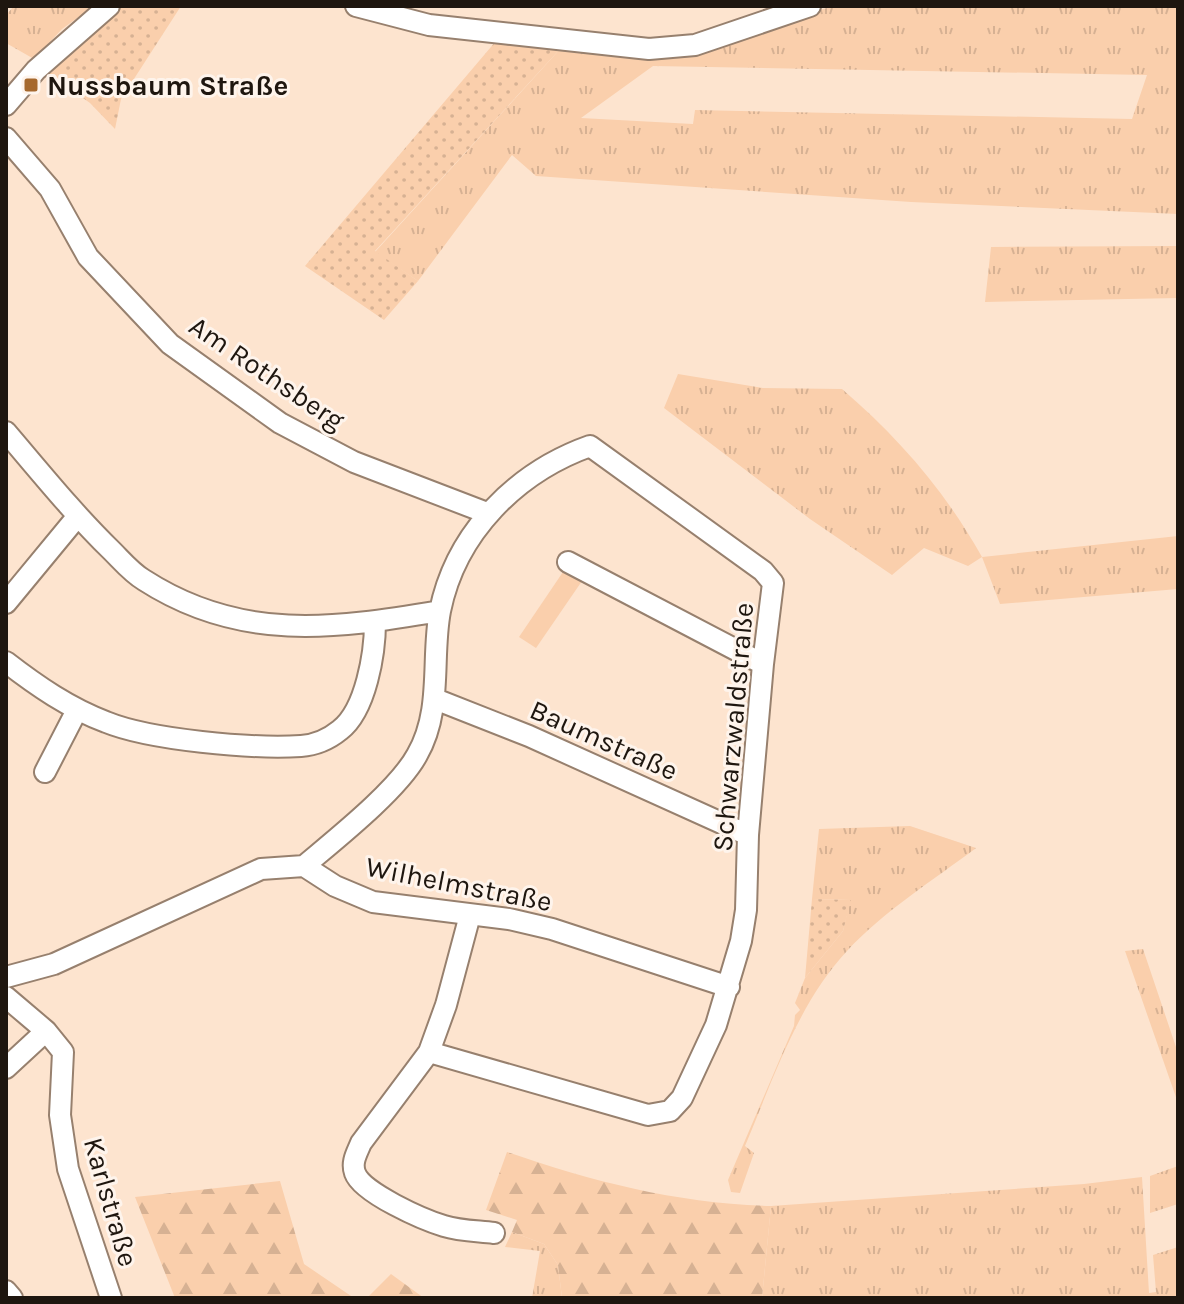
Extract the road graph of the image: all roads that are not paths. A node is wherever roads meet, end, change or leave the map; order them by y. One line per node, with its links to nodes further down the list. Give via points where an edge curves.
1 (109, 6): 4 (street, via 36,70)
2 (356, 6): 3 (street, via 429,25 649,49 695,45)
3 (810, 6)
4 (6, 105)
5 (6, 138): 7 (street, Am Rothsberg, via 50,189 88,257 179,351 280,423 341,456)
6 (6, 432): 8 (street)
7 (487, 513): 11 (street, via 460,559); 14 (street, Schwarzwaldstraße, via 546,467 590,446 773,583)
8 (77, 517): 10 (street); 12 (street, via 142,579 235,622 306,627)
9 (568, 562): 14 (street)
10 (6, 603)
11 (440, 611): 12 (street); 15 (street)
12 (375, 622): 16 (street, via 369,668 355,713 343,728 315,743 267,745 176,737 110,724)
13 (6, 662): 16 (street)
14 (763, 664): 18 (street, Schwarzwaldstraße)
15 (435, 699): 18 (street, Baumstraße); 19 (street, via 417,755 356,822)
16 (77, 710): 17 (street)
17 (45, 772)
18 (748, 835): 22 (street, Schwarzwaldstraße, via 746,910)
19 (304, 866): 20 (street, Wilhelmstraße, via 373,902); 21 (street, via 261,869 54,964)
20 (470, 915): 22 (street, Wilhelmstraße, via 552,929); 25 (street)
21 (6, 977)
22 (729, 987): 25 (street, Schwarzwaldstraße, via 694,1074 670,1111 648,1115)
23 (6, 997): 24 (street, Karlstraße)
24 (46, 1031): 26 (street); 30 (street, Karlstraße, via 63,1052 60,1115 68,1169)
25 (429, 1052): 27 (street, via 361,1143 354,1172 361,1183 393,1204 445,1226)
26 (6, 1068)
27 (494, 1233)
28 (6, 1291): 29 (street)
29 (12, 1298)
30 (111, 1298)

